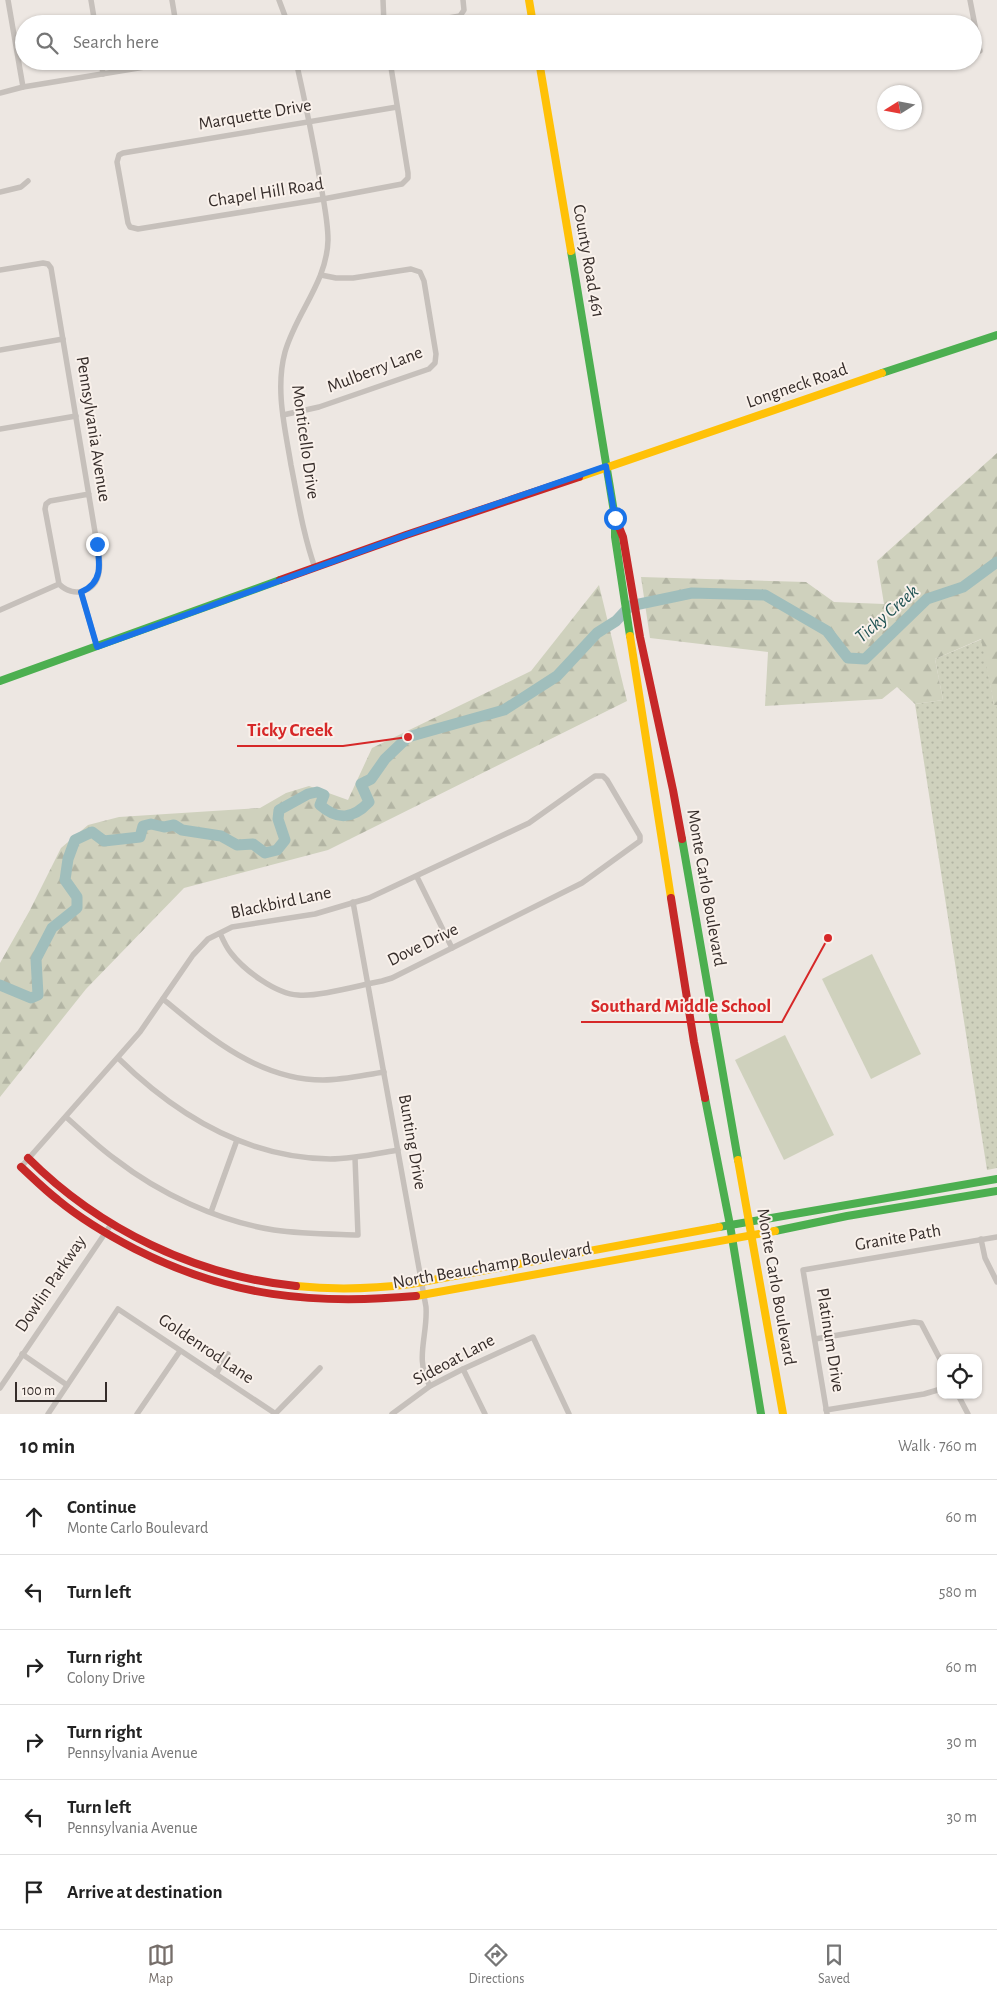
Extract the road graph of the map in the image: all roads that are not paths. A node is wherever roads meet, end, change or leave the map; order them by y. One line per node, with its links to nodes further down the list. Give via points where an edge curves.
1 (8, 0): 16 (street)
2 (91, 0): 9 (street)
3 (172, 0): 10 (street)
4 (279, 0): 11 (street)
5 (383, 0): 12 (street)
6 (463, 0): 13 (street, via 464,6)
7 (529, 0): 14 (street)
8 (970, 0): 15 (street)
9 (94, 15)
10 (174, 15)
11 (285, 15)
12 (384, 15)
13 (459, 15)
14 (532, 15)
15 (973, 15)
16 (15, 41)
17 (20, 70): 24 (street)
18 (102, 70): 23 (street)
19 (127, 70): 23 (street)
20 (298, 70): 27 (street, Monticello Drive)
21 (391, 70): 26 (street)
22 (540, 70): 40 (street, County Road 461)
23 (103, 74): 24 (street)
24 (23, 87): 25 (street)
25 (0, 93)
26 (397, 106): 27 (street, Marquette Drive); 30 (street, Chapel Hill Road, via 408,173 405,182 399,186)
27 (310, 121): 30 (street, Monticello Drive); 31 (street, Marquette Drive, via 127,151 119,155 117,162)
28 (28, 180): 29 (street, via 21,187)
29 (0, 192)
30 (323, 199): 31 (street, Chapel Hill Road, via 138,229); 33 (street, Monticello Drive, via 328,240)
31 (130, 227)
32 (0, 270): 35 (street, Pennsylvania Avenue, via 48,264)
33 (321, 274): 37 (street, Monticello Drive, via 285,354 280,392); 37 (street, Mulberry Lane, via 343,279 411,269 420,272 433,335 435,363 429,369 319,407)
34 (997, 335): 40 (street, Longneck Road)
35 (63, 339): 36 (street); 38 (street, Pennsylvania Avenue)
36 (0, 350)
37 (283, 415): 43 (street, Monticello Drive, via 302,526)
38 (76, 416): 39 (street); 41 (street, Pennsylvania Avenue)
39 (0, 429)
40 (606, 466): 42 (street, Monte Carlo Boulevard); 43 (street, Longneck Road)
41 (89, 494): 44 (street, via 46,504); 45 (street, Pennsylvania Avenue, via 99,574 92,586)
42 (615, 518): 67 (street, Monte Carlo Boulevard, via 623,536 640,637 673,790); 69 (street, Monte Carlo Boulevard, via 620,573 693,1033)
43 (315, 568): 47 (street, Longneck Road)
44 (59, 584): 45 (street, via 68,591); 46 (street)
45 (81, 592): 47 (street)
46 (0, 610)
47 (97, 647): 48 (street, Longneck Road)
48 (0, 681)
49 (595, 776): 50 (street, Blackbird Lane, via 530,823); 53 (street, Dove Drive, via 603,776 607,780 638,831 640,841 582,883)
50 (417, 877): 51 (street, Blackbird Lane); 53 (street)
51 (353, 902): 52 (street, Blackbird Lane, via 315,914 232,927); 54 (street, Bunting Drive)
52 (220, 933): 54 (street, Dove Drive, via 240,964 286,993 298,996); 55 (street, Blackbird Lane, via 208,939 193,956)
53 (452, 948): 54 (street, Dove Drive, via 392,978)
54 (368, 984): 57 (street, Bunting Drive)
55 (163, 999): 56 (street, Blackbird Lane); 57 (street, via 215,1041 278,1072 322,1080)
56 (118, 1058): 58 (street, Blackbird Lane); 59 (street, via 170,1103 201,1124)
57 (384, 1072): 60 (street, Bunting Drive)
58 (66, 1117): 61 (street, Blackbird Lane); 66 (street, via 115,1160)
59 (238, 1140): 62 (street, via 302,1156); 66 (street)
60 (398, 1150): 62 (street); 77 (street, Bunting Drive)
61 (28, 1158): 63 (street, Blackbird Lane); 68 (street, North Beauchamp Boulevard, via 62,1190)
62 (355, 1158): 66 (street, via 358,1235 274,1230)
63 (21, 1166): 70 (street, North Beauchamp Boulevard, via 57,1199)
64 (997, 1179): 67 (street, North Beauchamp Boulevard)
65 (997, 1190): 71 (street, North Beauchamp Boulevard)
66 (210, 1212)
67 (749, 1222): 69 (street, North Beauchamp Boulevard); 71 (street, Monte Carlo Boulevard)
68 (112, 1223): 70 (street, Dowlin Parkway); 77 (street, North Beauchamp Boulevard, via 144,1242 198,1263 282,1285 363,1289)
69 (730, 1225): 73 (street, Monte Carlo Boulevard); 77 (street, North Beauchamp Boulevard)
70 (105, 1232): 78 (street, North Beauchamp Boulevard, via 170,1267 236,1290 280,1298 318,1300); 81 (street, Dowlin Parkway)
71 (751, 1235): 73 (street, North Beauchamp Boulevard); 100 (street, Monte Carlo Boulevard)
72 (997, 1237): 74 (street, Granite Path)
73 (732, 1239): 78 (street, North Beauchamp Boulevard); 99 (street, Monte Carlo Boulevard)
74 (981, 1239): 75 (street, Granite Path); 76 (street, via 985,1258)
75 (803, 1270): 79 (street, Platinum Drive)
76 (997, 1282)
77 (422, 1283): 78 (street, Bunting Drive)
78 (424, 1296): 88 (street, Bunting Drive, via 427,1322 421,1358)
79 (815, 1339): 83 (street, via 914,1322 921,1323); 92 (street, Platinum Drive)
80 (180, 1350): 86 (street, Goldenrod Lane); 87 (street, Goldenrod Lane, via 118,1309); 94 (street)
81 (22, 1354): 87 (street); 89 (street, Dowlin Parkway)
82 (228, 1354): 86 (street)
83 (937, 1354)
84 (320, 1368): 95 (street)
85 (463, 1369): 88 (street, Sideoat Lane); 97 (street); 98 (street, Sideoat Lane, via 533,1337)
86 (216, 1374): 95 (street, Goldenrod Lane)
87 (67, 1385): 93 (street)
88 (430, 1386): 96 (street, Sideoat Lane)
89 (0, 1388)
90 (937, 1390): 92 (street)
91 (960, 1399): 101 (street)
92 (827, 1412)
93 (48, 1414)
94 (138, 1414)
95 (276, 1414)
96 (392, 1414)
97 (485, 1414)
98 (569, 1414)
99 (761, 1414)
100 (782, 1414)
101 (968, 1414)

